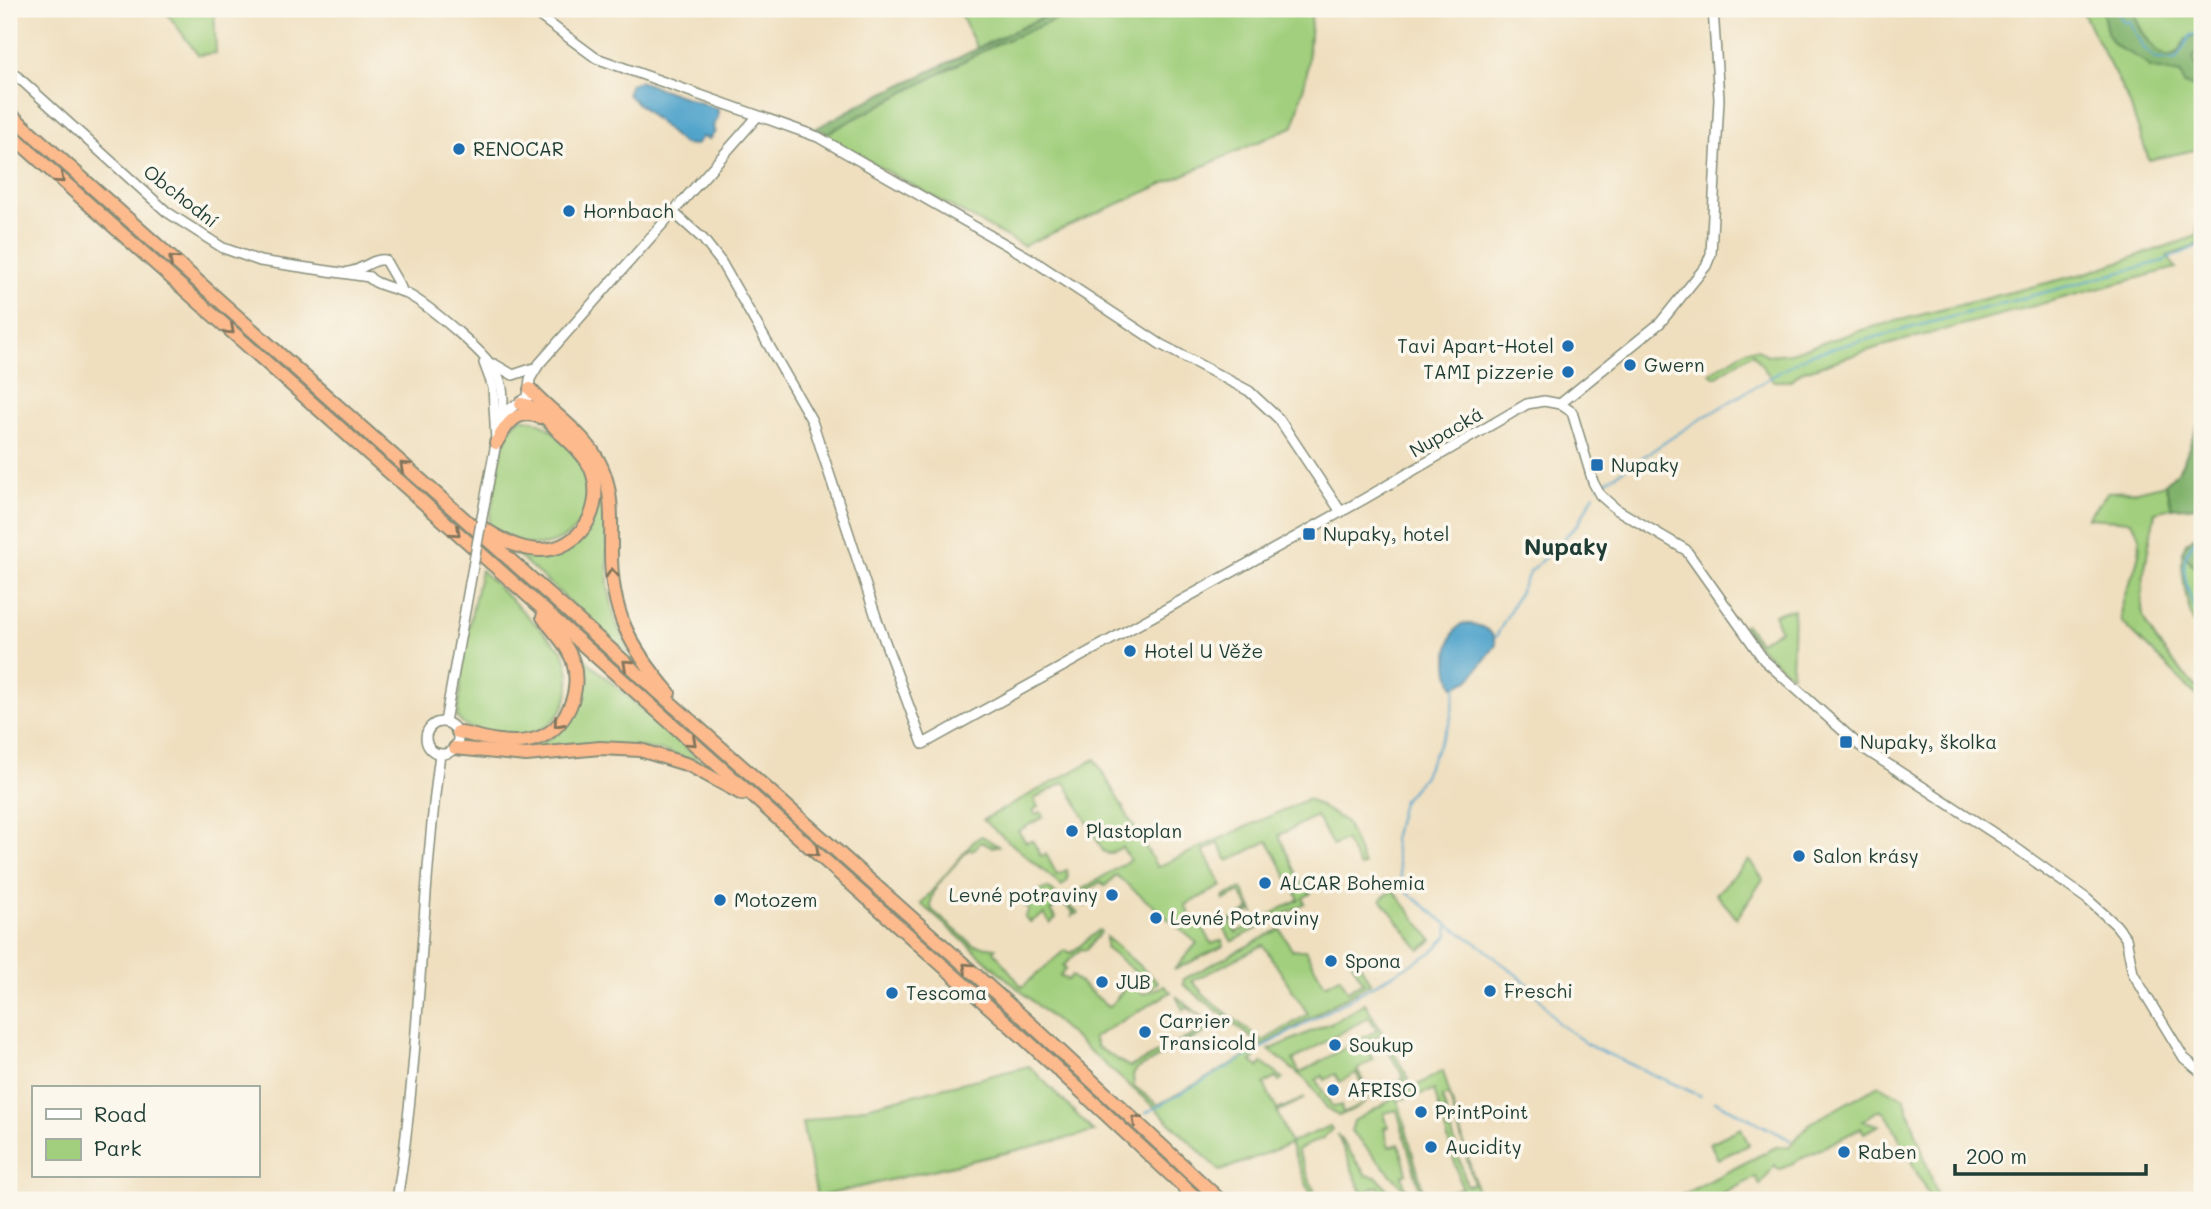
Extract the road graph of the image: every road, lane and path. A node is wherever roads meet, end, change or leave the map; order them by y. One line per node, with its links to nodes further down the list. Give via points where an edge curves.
1 (530, 9): 5 (street, via 582,48 626,70)
2 (1713, 9): 20 (street, via 1719,99 1711,254 1660,323)
3 (9, 69): 9 (street, Obchodní, via 167,212 208,240 260,261)
4 (9, 113): 24 (highway, one-way to 4)
5 (757, 117): 7 (street); 25 (street, via 818,137 1039,264 1160,344 1248,391 1279,419)
6 (9, 134): 26 (highway, one-way to 26)
7 (674, 212): 15 (street); 25 (street, Nupacká, via 722,262 812,421 923,744)
8 (371, 263): 9 (street); 10 (street, via 385,260); 11 (street)
9 (340, 273): 11 (street, Obchodní)
10 (391, 275): 12 (street); 13 (street)
11 (369, 276): 12 (street, via 373,282)
12 (383, 283): 13 (street)
13 (408, 294): 14 (street)
14 (481, 355): 16 (street); 18 (street, via 498,376); 23 (street, via 493,387)
15 (539, 364): 16 (street); 17 (street)
16 (515, 376): 17 (street); 18 (street, via 505,380)
17 (530, 387): 19 (street, via 528,397); 28 (highway, one-way to 17, via 641,659 624,628 612,581 610,500 602,468 579,435)
18 (501, 393): 19 (street, via 507,402); 21 (street)
19 (519, 404): 21 (street); 22 (highway, via 538,410)
20 (1560, 404): 25 (street, Nupacká, via 1527,404); 33 (street, via 1576,419 1598,491 1616,509 1686,550 1764,660 1879,759 2009,843 2087,899 2122,932 2140,985 2180,1052)
21 (501, 424): 23 (street)
22 (553, 425): 23 (highway, via 533,414 521,414 511,420); 24 (highway, via 586,459 596,489 590,518 572,540 551,549 527,548 501,539)
23 (496, 443): 27 (street, bridge)
24 (456, 511): 28 (highway, one-way to 24)
25 (1341, 512)
26 (531, 599): 29 (highway, one-way to 29, via 573,662 575,692 564,719 542,737 527,742); 32 (highway, one-way to 32)
27 (445, 722): 29 (street); 31 (street, via 434,724 426,734 430,748)
28 (696, 726): 36 (highway, one-way to 28)
29 (457, 732): 30 (street)
30 (455, 748): 31 (street); 32 (highway, via 526,755 600,748 640,750 689,765)
31 (440, 754): 34 (street, via 423,894 413,1077)
32 (763, 806): 35 (highway, one-way to 35)
33 (2202, 1073)
34 (397, 1200)
35 (1198, 1200)
36 (1220, 1200)

